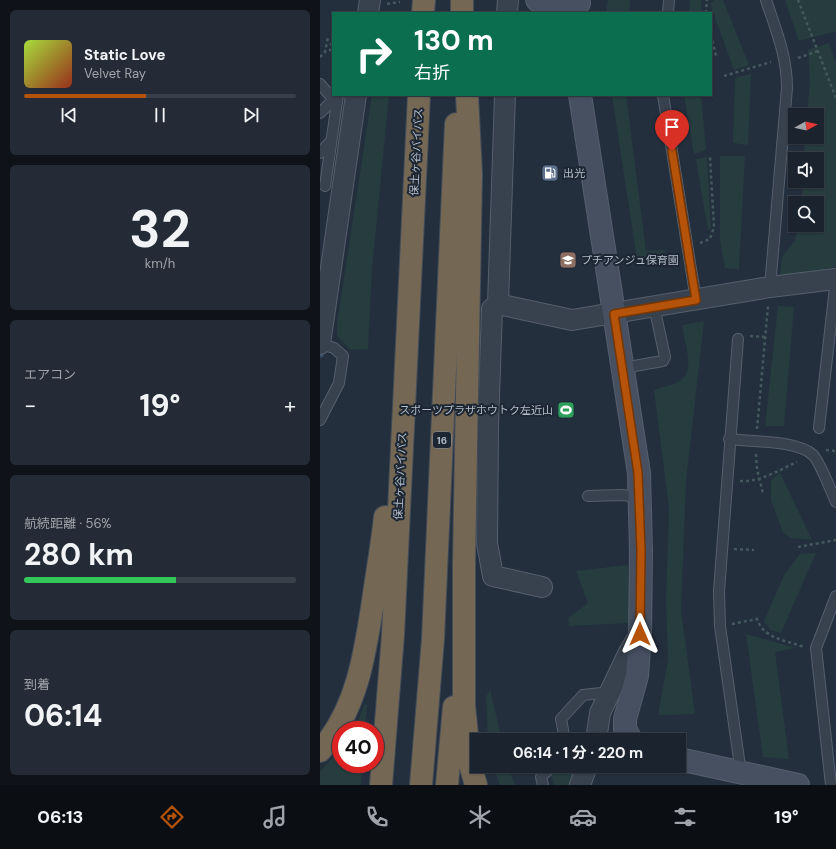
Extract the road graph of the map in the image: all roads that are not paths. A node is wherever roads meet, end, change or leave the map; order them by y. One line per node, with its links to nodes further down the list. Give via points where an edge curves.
1 (370, 0): 8 (street)
2 (424, 0): 9 (highway)
3 (508, 0): 10 (street)
4 (537, 0): 7 (street)
5 (669, 0): 11 (lane)
6 (766, 0): 27 (lane, via 785,60 787,88)
7 (578, 5)
8 (368, 12)
9 (423, 12)
10 (507, 12)
11 (668, 12)
12 (320, 84): 13 (lane)
13 (332, 93)
14 (356, 96): 34 (street)
15 (419, 96): 28 (highway, 保土ヶ谷バイパス)
16 (457, 96): 57 (highway, 16, via 433,639)
17 (467, 96): 43 (highway, via 471,174)
18 (505, 96): 30 (street)
19 (580, 96): 32 (street)
20 (663, 96): 29 (lane)
21 (337, 97): 22 (lane); 23 (lane)
22 (320, 113)
23 (331, 141): 24 (lane); 25 (lane)
24 (320, 152)
25 (325, 186)
26 (836, 279): 27 (street); 38 (lane)
27 (770, 287): 29 (street)
28 (409, 296): 51 (highway, via 382,544 368,632 358,681 346,712 332,737); 56 (highway, 保土ヶ谷バイパス, via 393,635)
29 (696, 300): 31 (street)
30 (498, 304): 32 (street, via 572,320); 44 (street, via 492,309 488,426 488,543 493,576)
31 (654, 306): 32 (street); 35 (lane, via 665,357 663,361)
32 (614, 314): 35 (street)
33 (738, 339): 39 (lane)
34 (331, 352): 36 (lane, via 334,382); 37 (lane, via 343,356 339,383)
35 (622, 368): 41 (street)
36 (320, 410)
37 (320, 420)
38 (819, 428)
39 (730, 440): 42 (lane, via 795,446 806,450 812,454); 55 (lane, via 719,591 720,626)
40 (588, 496): 41 (lane)
41 (640, 497): 46 (street)
42 (836, 502)
43 (464, 562): 58 (highway); 59 (highway, via 464,706 470,764)
44 (542, 587)
45 (836, 596): 63 (lane, via 816,648)
46 (640, 634): 47 (street); 50 (street, via 637,676 625,719)
47 (610, 692): 48 (lane, via 583,695 561,719); 49 (street, via 600,713)
48 (564, 733)
49 (597, 733)
50 (627, 733)
51 (320, 751)
52 (686, 761): 55 (street)
53 (545, 773): 60 (lane, via 540,778)
54 (584, 773): 61 (street)
55 (750, 778): 62 (street)
56 (380, 785)
57 (421, 785)
58 (447, 785)
59 (476, 785)
60 (543, 785)
61 (580, 785)
62 (798, 785)
63 (830, 785)

